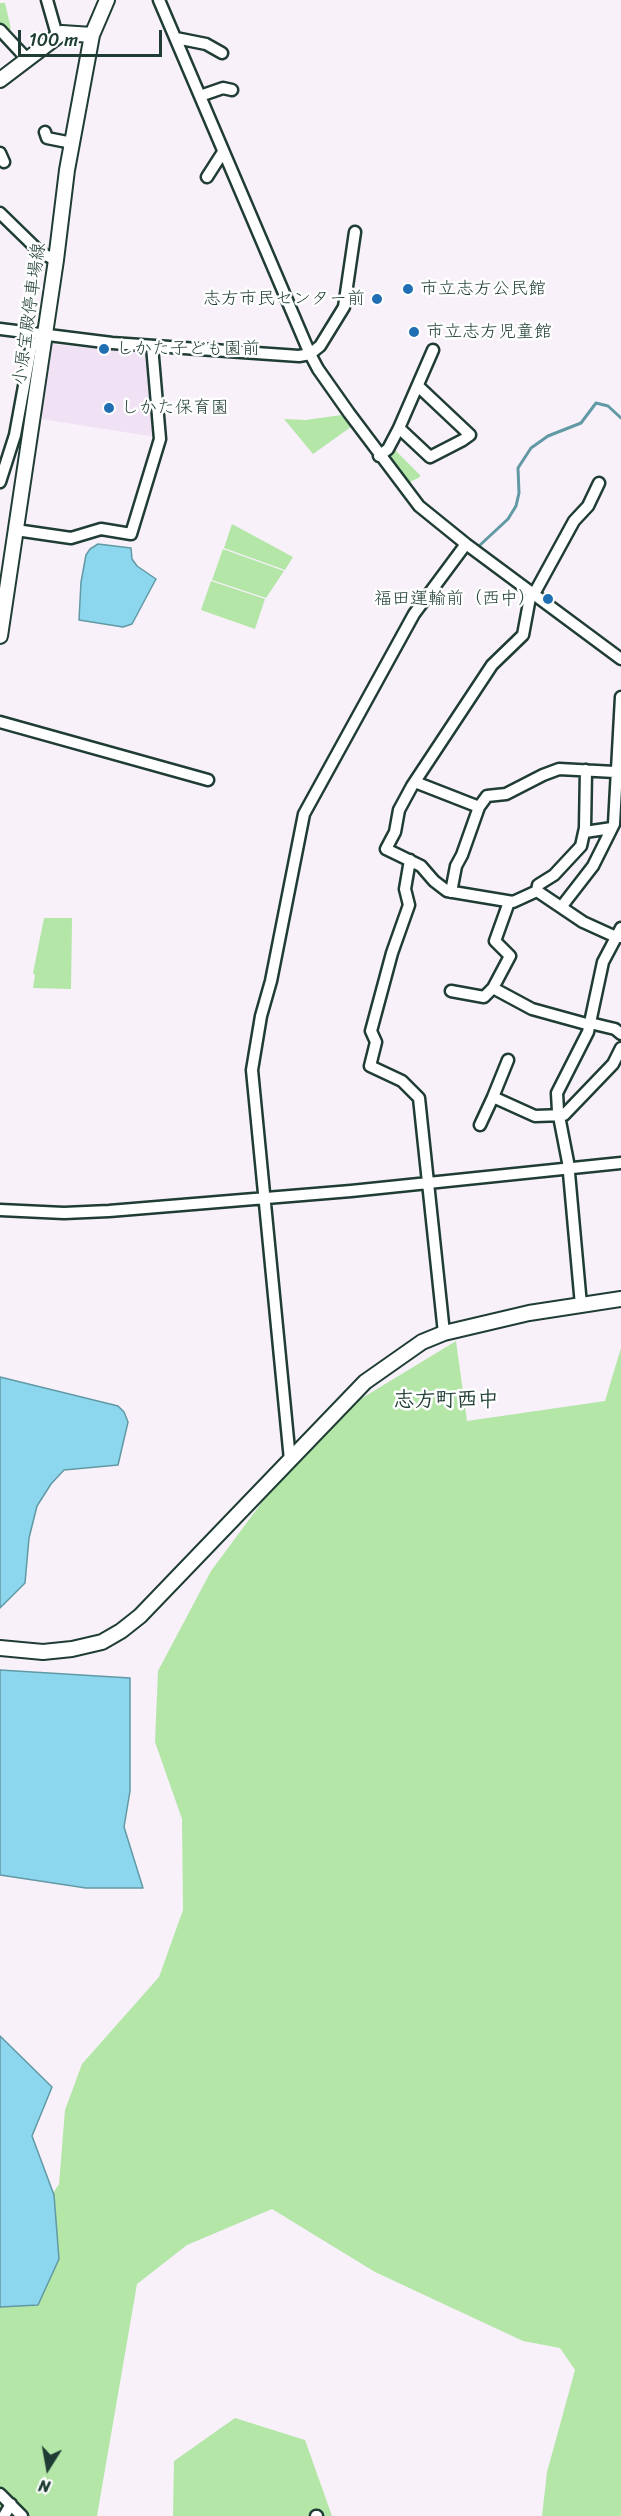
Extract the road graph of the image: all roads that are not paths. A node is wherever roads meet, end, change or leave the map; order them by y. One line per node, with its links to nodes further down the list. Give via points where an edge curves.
1 (47, 0): 5 (street)
2 (107, 0): 6 (main road, 小原宝殿停車場線)
3 (159, 0): 7 (street)
4 (0, 30): 9 (street)
5 (57, 35): 6 (main road); 9 (main road)
6 (92, 35): 14 (main road, 小原宝殿停車場線)
7 (176, 38): 8 (street, via 206,44); 12 (street)
8 (222, 53)
9 (27, 59): 10 (main road)
10 (0, 80)
11 (232, 90): 12 (street, via 223,88)
12 (200, 96): 15 (street)
13 (45, 132): 14 (street, via 46,138)
14 (72, 143): 19 (main road, 小原宝殿停車場線)
15 (223, 152): 16 (street); 24 (street)
16 (207, 177)
17 (0, 213): 19 (street, via 40,253)
18 (355, 232): 24 (street, via 344,307 320,346)
19 (56, 260): 21 (main road, 小原宝殿停車場線)
20 (0, 329): 21 (street)
21 (45, 336): 22 (street); 28 (street, via 31,348 15,435); 30 (main road, 小原宝殿停車場線)
22 (152, 346): 24 (street); 30 (street, via 160,439 131,534 101,529 71,538)
23 (434, 350): 25 (street)
24 (310, 354): 27 (street)
25 (418, 386): 26 (street); 26 (street, via 470,435 430,457)
26 (399, 429): 27 (street)
27 (380, 456): 31 (street, via 419,506)
28 (0, 482)
29 (599, 483): 32 (street)
30 (16, 530): 33 (main road, 小原宝殿停車場線)
31 (466, 544): 32 (street); 62 (street, via 414,614 304,814 252,1070)
32 (533, 593): 34 (street); 40 (street, via 523,634 492,665)
33 (0, 636)
34 (621, 658)
35 (621, 697): 38 (street)
36 (0, 722): 39 (street)
37 (586, 770): 38 (street); 41 (street, via 559,769 506,794 487,796); 43 (street)
38 (615, 772): 42 (street)
39 (208, 780)
40 (415, 782): 41 (street); 44 (street, via 399,810 395,832 386,849)
41 (479, 807): 46 (street, via 456,866)
42 (616, 826): 43 (street); 48 (street)
43 (585, 832): 45 (street, via 576,853 538,885)
44 (410, 860): 46 (street); 61 (street, via 405,889 409,905 371,1031 376,1042 370,1066 402,1081 419,1098)
45 (537, 891): 47 (street); 48 (street)
46 (451, 892): 47 (street)
47 (509, 902): 50 (street, via 495,940 510,956)
48 (562, 906): 49 (street, via 583,922)
49 (619, 934): 52 (street, via 603,962)
50 (493, 988): 51 (street, via 484,997); 52 (street, via 532,1009)
51 (451, 991)
52 (590, 1024): 53 (street); 57 (street, via 557,1093)
53 (621, 1034)
54 (621, 1048): 57 (street, via 613,1064 564,1115)
55 (508, 1060): 56 (street)
56 (493, 1097): 57 (street, via 535,1116); 58 (street)
57 (558, 1116): 60 (street)
58 (480, 1125)
59 (621, 1163): 60 (street)
60 (568, 1169): 61 (street); 65 (street)
61 (428, 1182): 62 (street); 66 (street)
62 (264, 1198): 63 (street, via 109,1211); 67 (street)
63 (0, 1210)
64 (621, 1299): 65 (main road)
65 (581, 1305): 66 (main road)
66 (444, 1333): 67 (main road, via 422,1342 365,1382)
67 (290, 1460): 68 (main road, via 121,1631 102,1642 72,1649 43,1652)
68 (0, 1648)
69 (0, 2494): 70 (street)
70 (11, 2504): 71 (street); 72 (street)
71 (4, 2516)
72 (22, 2516)

